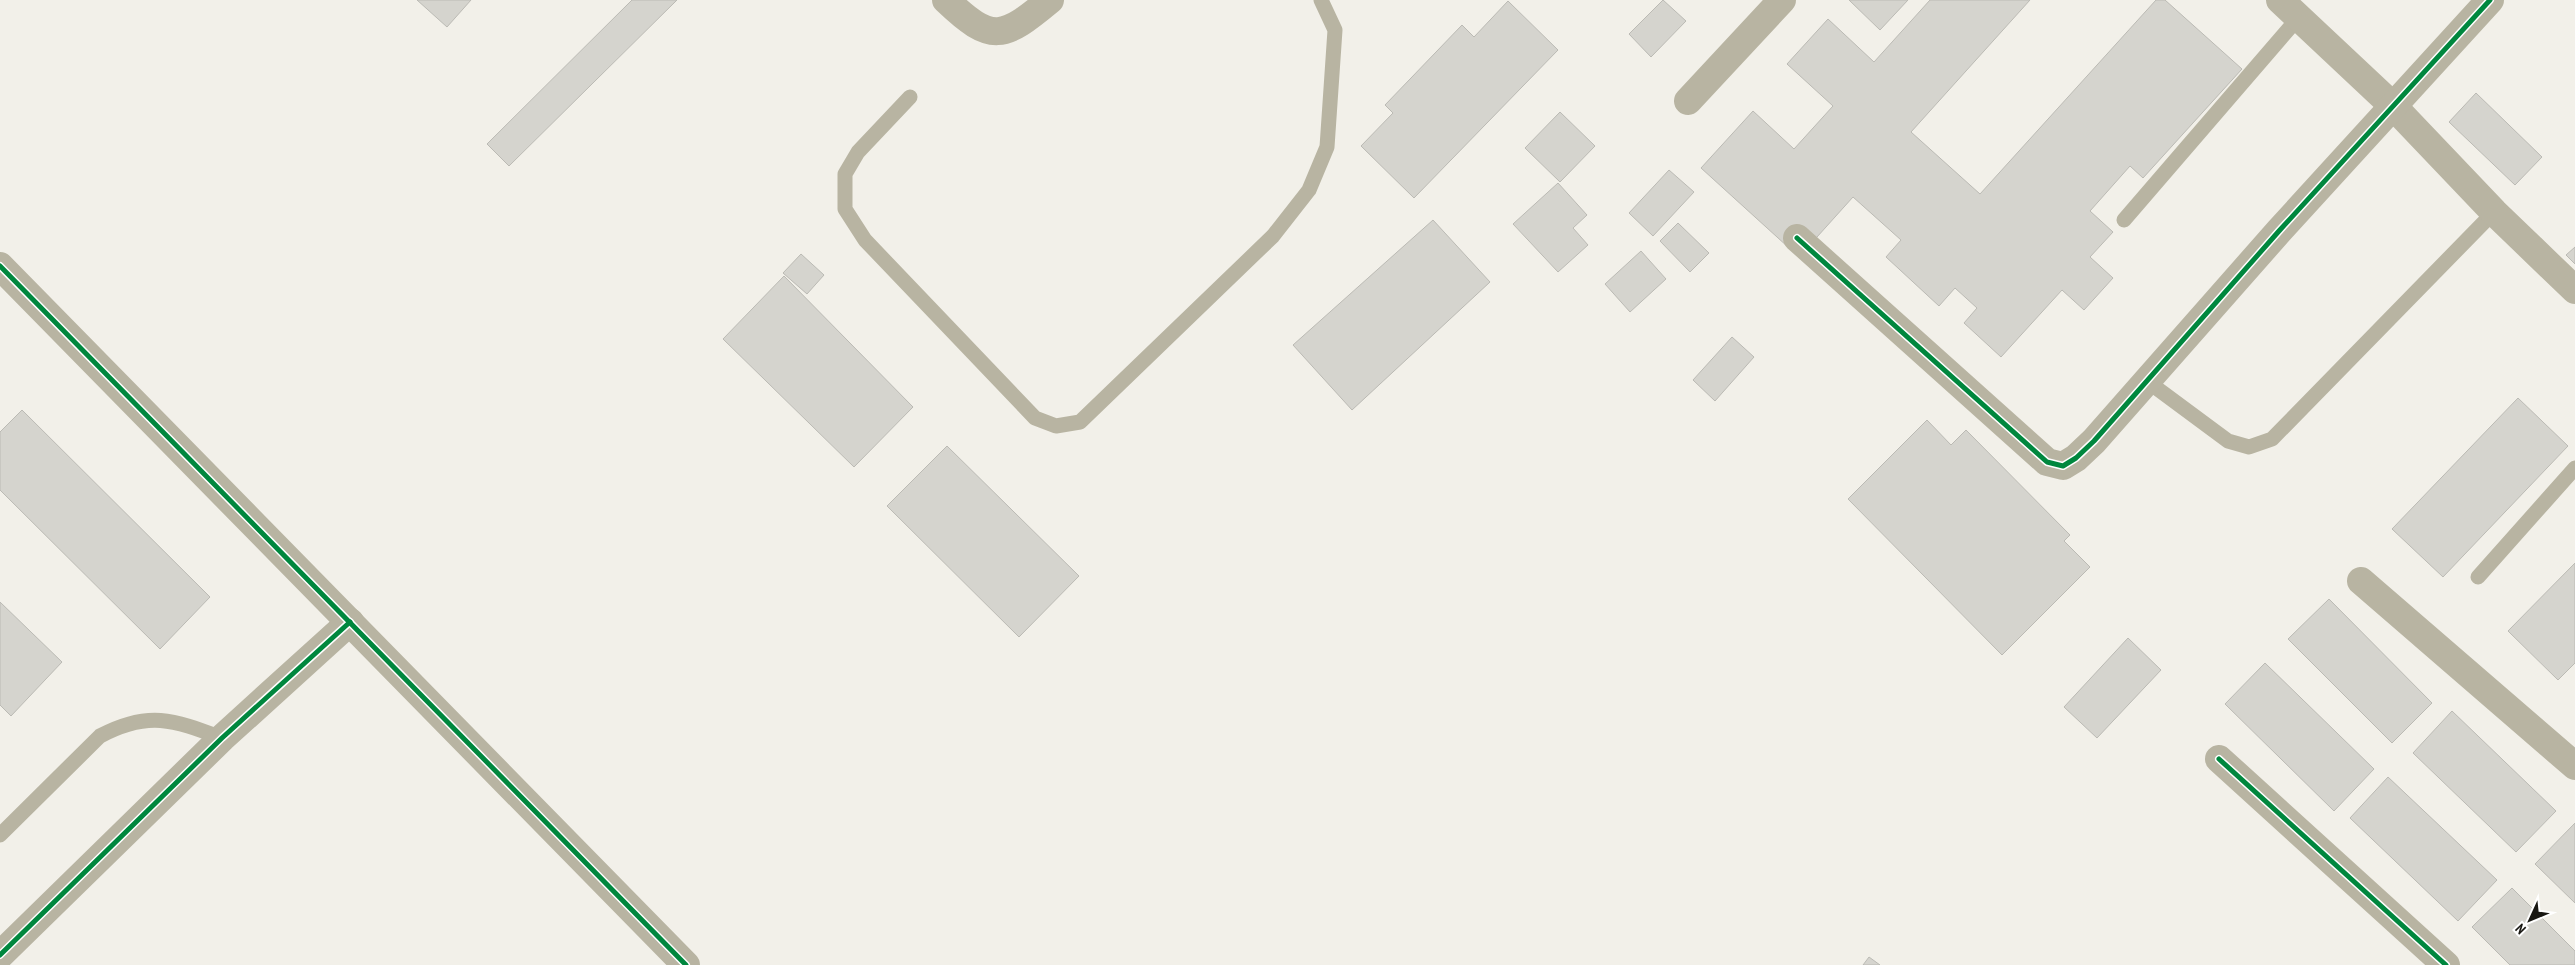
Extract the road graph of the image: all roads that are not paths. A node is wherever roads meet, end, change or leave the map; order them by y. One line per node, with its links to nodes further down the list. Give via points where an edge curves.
1 (946, 0): 2 (street, via 971,22 989,32 1007,30)
2 (1050, 0)
3 (1320, 0): 7 (lane, via 1335,30 1327,147 1309,190 1274,236 1080,422 1056,426 1035,418 865,240 845,209 845,174 858,152)
4 (1782, 0): 8 (street)
5 (2490, 0): 9 (street)
6 (2291, 6): 9 (street); 11 (lane)
7 (910, 97)
8 (1688, 101)
9 (2394, 106): 10 (street); 15 (street)
10 (2494, 212): 14 (street); 15 (lane, via 2272,439 2249,447 2228,441)
11 (2124, 220)
12 (1797, 238): 15 (street, via 2047,462 2063,466 2076,458)
13 (0, 266): 19 (street)
14 (2575, 290)
15 (2147, 381)
16 (2575, 468): 17 (lane)
17 (2478, 578)
18 (2361, 581): 22 (street)
19 (350, 622): 20 (street); 25 (street)
20 (222, 738): 23 (lane, via 178,722 135,721 121,725 100,736); 24 (street)
21 (2219, 759): 26 (street)
22 (2575, 766)
23 (0, 835)
24 (0, 955)
25 (686, 965)
26 (2446, 965)

